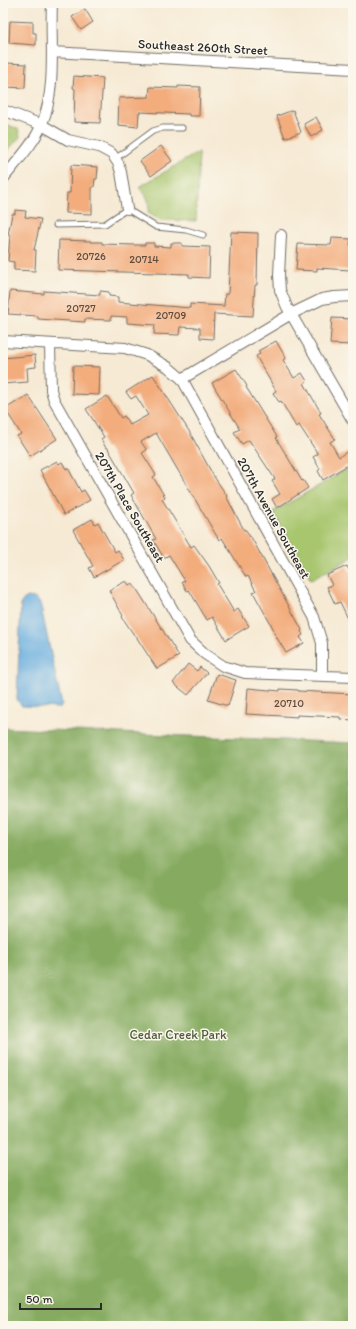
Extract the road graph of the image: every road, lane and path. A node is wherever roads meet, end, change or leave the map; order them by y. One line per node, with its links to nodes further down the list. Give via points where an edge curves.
1 (52, 3): 2 (street)
2 (52, 52): 3 (street, Southeast 260th Street); 5 (street, via 49,102)
3 (353, 69)
4 (3, 110): 5 (street)
5 (42, 125): 7 (street, via 68,140 99,147 112,154); 8 (street)
6 (182, 128): 7 (lane, via 153,131)
7 (115, 159): 9 (street, via 121,172)
8 (3, 179)
9 (127, 209): 10 (lane, via 105,224); 12 (lane, via 156,227 186,230)
10 (56, 225)
11 (281, 235): 14 (street, via 280,290)
12 (203, 236)
13 (353, 296): 14 (street, via 322,299)
14 (291, 314): 17 (street); 18 (street)
15 (3, 341): 16 (street)
16 (50, 344): 17 (street, via 124,348 147,355); 19 (street, 207th Place Southeast, via 51,390 54,400 190,640 223,666 245,673)
17 (182, 379): 19 (street, 207th Avenue Southeast, via 314,617 322,643)
18 (353, 421)
19 (322, 675): 20 (street, 207th Place Southeast)
20 (353, 677)

